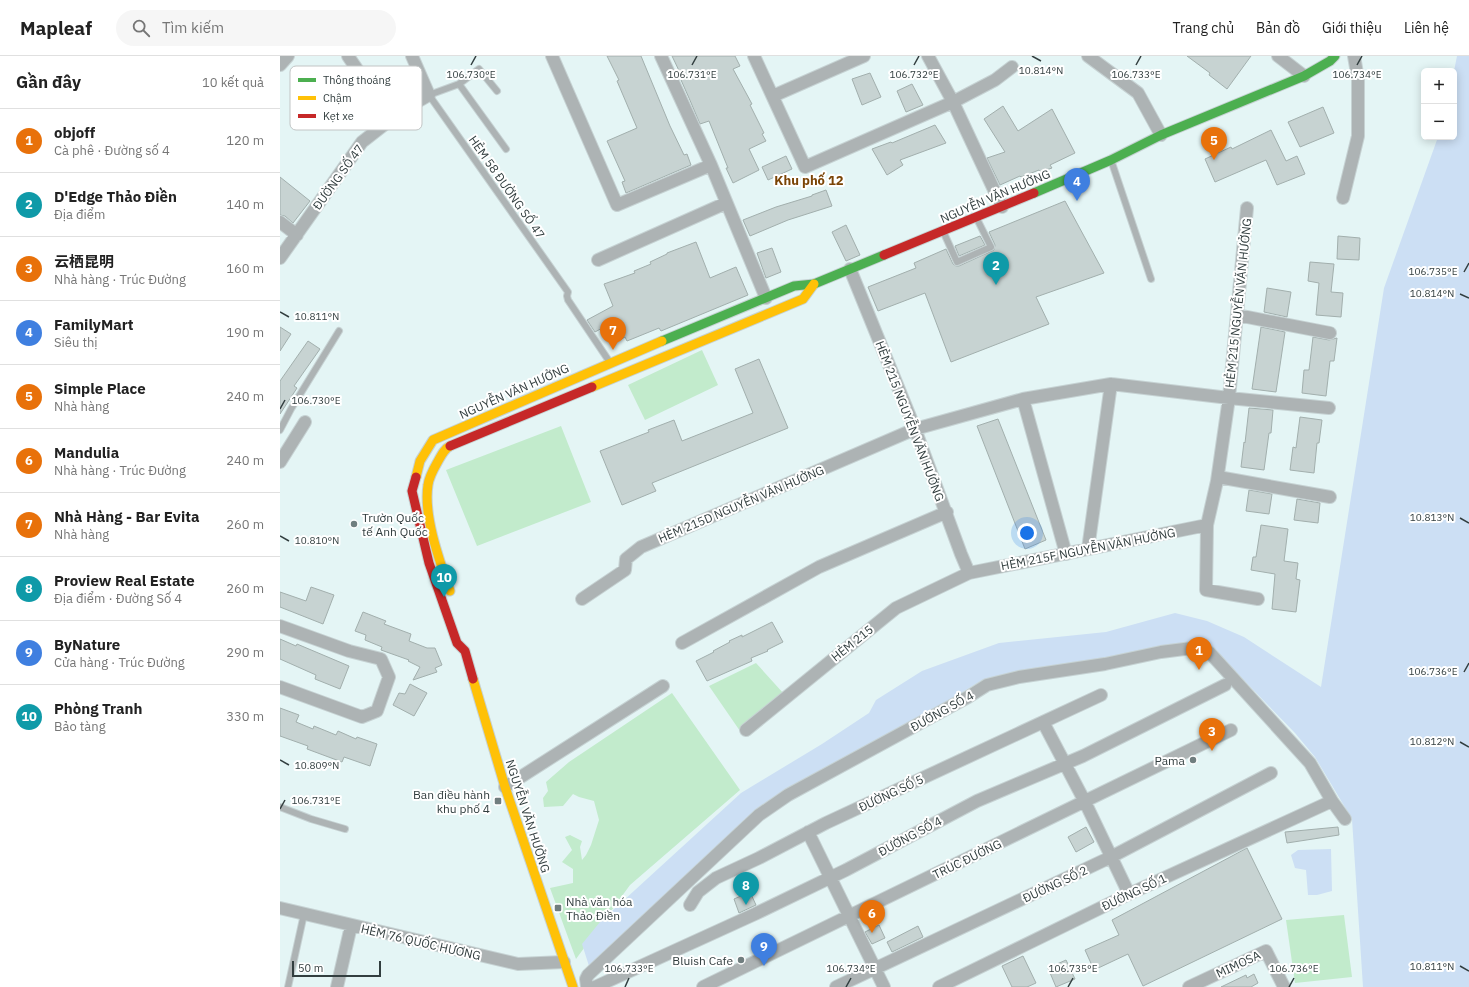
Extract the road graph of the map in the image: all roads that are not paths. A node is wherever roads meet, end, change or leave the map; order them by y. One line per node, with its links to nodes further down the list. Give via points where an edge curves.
1 (288, 56): 13 (street)
2 (348, 56): 14 (street)
3 (412, 56): 15 (street)
4 (552, 56): 29 (street, via 617,205)
5 (661, 56): 29 (street)
6 (754, 56): 22 (street)
7 (864, 56): 22 (street)
8 (928, 56): 24 (street)
9 (1278, 56): 17 (street)
10 (1335, 56): 17 (main road, NGUYỄN VĂN HƯỞNG)
11 (1354, 56): 30 (street, via 1358,79 1358,136)
12 (1091, 57): 26 (street, via 1138,93)
13 (280, 65)
14 (355, 66)
15 (417, 66)
16 (1012, 67): 24 (street, via 995,80)
17 (1304, 76): 26 (main road, NGUYỄN VĂN HƯỞNG)
18 (422, 78): 21 (street)
19 (459, 84): 20 (lane, via 479,69); 21 (lane); 27 (lane)
20 (497, 91)
21 (430, 95): 23 (street, ĐƯỜNG SỐ 47); 49 (lane, HẺM 58 ĐƯỜNG SỐ 47, via 568,292 568,300)
22 (773, 96): 24 (street, via 805,166)
23 (422, 99)
24 (953, 102): 32 (street)
25 (377, 130): 37 (street, ĐƯỜNG SỐ 47, via 362,142)
26 (1161, 136): 28 (main road, NGUYỄN VĂN HƯỞNG)
27 (506, 149)
28 (1111, 160): 32 (main road, NGUYỄN VĂN HƯỞNG); 41 (lane)
29 (711, 165): 31 (street)
30 (1343, 198)
31 (726, 203): 39 (street); 43 (street)
32 (1002, 208): 34 (main road, NGUYỄN VĂN HƯỞNG)
33 (1248, 208): 44 (street, HẺM 215 NGUYỄN VĂN HƯỞNG)
34 (977, 217): 36 (main road, NGUYỄN VĂN HƯỞNG); 36 (lane, via 991,247 957,262)
35 (280, 222): 37 (street)
36 (943, 231): 40 (main road, NGUYỄN VĂN HƯỞNG)
37 (297, 235): 38 (street, ĐƯỜNG SỐ 47)
38 (280, 258)
39 (598, 260)
40 (850, 269): 42 (main road, NGUYỄN VĂN HƯỞNG); 55 (street, HẺM 215 NGUYỄN VĂN HƯỞNG)
41 (1151, 279)
42 (814, 284): 43 (main road, NGUYỄN VĂN HƯỞNG, via 794,286); 48 (main road, NGUYỄN VĂN HƯỞNG, via 802,299)
43 (766, 298): 45 (main road, NGUYỄN VĂN HƯỞNG)
44 (1237, 315): 47 (street); 51 (street, HẺM 215 NGUYỄN VĂN HƯỞNG)
45 (701, 325): 48 (main road); 49 (main road, NGUYỄN VĂN HƯỞNG)
46 (338, 331): 56 (lane)
47 (1330, 333)
48 (708, 339): 66 (main road, NGUYỄN VĂN HƯỞNG, via 446,448 428,484 426,497 439,558)
49 (610, 362): 71 (main road, NGUYỄN VĂN HƯỞNG, via 433,440 420,461 412,491 428,563 458,643)
50 (1111, 384): 51 (street); 52 (street); 62 (street)
51 (1229, 398): 53 (street); 58 (street, HẺM 215 NGUYỄN VĂN HƯỞNG)
52 (1023, 399): 55 (street); 63 (street)
53 (1329, 408)
54 (305, 422): 57 (street)
55 (915, 429): 60 (street, HẺM 215 NGUYỄN VĂN HƯỞNG); 65 (street, HẺM 215D NGUYỄN VĂN HƯỞNG, via 641,547 626,559 625,570)
56 (280, 430)
57 (280, 462)
58 (1218, 476): 59 (street); 61 (street, HẺM 215 NGUYỄN VĂN HƯỞNG)
59 (1330, 497)
60 (946, 512): 64 (street, HẺM 215 NGUYỄN VĂN HƯỞNG); 70 (street, via 819,567)
61 (1207, 525): 62 (street, HẺM 215F NGUYỄN VĂN HƯỞNG); 67 (street, HẺM 215 NGUYỄN VĂN HƯỞNG, via 1206,590)
62 (1088, 549): 63 (street, HẺM 215F NGUYỄN VĂN HƯỞNG)
63 (1066, 554): 64 (street, HẺM 215F NGUYỄN VĂN HƯỞNG)
64 (969, 573): 77 (street, HẺM 215, via 896,608)
65 (582, 599)
66 (453, 600)
67 (1258, 600)
68 (280, 626): 74 (street, via 349,651 381,659 389,677 377,711 362,717)
69 (468, 642): 71 (main road)
70 (682, 644)
71 (465, 651): 81 (main road, NGUYỄN VĂN HƯỞNG)
72 (1232, 683): 79 (street, ĐƯỜNG SỐ 4); 82 (street, via 1310,763); 101 (street, ĐƯỜNG SỐ 4, via 1210,653 1200,647 1019,677 987,685 788,795 759,815 588,975)
73 (663, 686): 81 (street)
74 (280, 687)
75 (1101, 695): 76 (street, ĐƯỜNG SỐ 5)
76 (1043, 722): 79 (street); 87 (street, ĐƯỜNG SỐ 5)
77 (746, 730)
78 (1231, 730): 83 (street, TRÚC ĐƯỜNG)
79 (1065, 764): 83 (street); 89 (street, ĐƯỜNG SỐ 4, via 977,801)
80 (1271, 773): 88 (street, ĐƯỜNG SỐ 2)
81 (505, 787): 96 (main road, NGUYỄN VĂN HƯỞNG)
82 (1332, 801): 85 (street); 90 (street, ĐƯỜNG SỐ 1)
83 (1085, 802): 88 (street); 94 (street, TRÚC ĐƯỜNG)
84 (280, 808): 86 (lane)
85 (1344, 819)
86 (345, 829)
87 (808, 832): 89 (street); 91 (street, ĐƯỜNG SỐ 5, via 716,878 698,892)
88 (1111, 857): 90 (street); 97 (street, ĐƯỜNG SỐ 2)
89 (831, 878): 94 (street); 102 (street, ĐƯỜNG SỐ 4)
90 (1129, 894): 106 (street, ĐƯỜNG SỐ 1)
91 (690, 905)
92 (280, 908): 93 (street, HẺM 76 QUỐC HƯƠNG)
93 (304, 914): 95 (street, HẺM 76 QUỐC HƯƠNG); 98 (lane)
94 (850, 916): 97 (street); 103 (street, TRÚC ĐƯỜNG)
95 (351, 926): 96 (street, HẺM 76 QUỐC HƯƠNG, via 518,964); 99 (street)
96 (564, 962): 100 (main road, NGUYỄN VĂN HƯỞNG)
97 (875, 969): 104 (street, ĐƯỜNG SỐ 2); 105 (street)
98 (288, 987)
99 (337, 987)
100 (573, 987)
101 (587, 987)
102 (595, 987)
103 (703, 987)
104 (836, 987)
105 (884, 987)
106 (939, 987)
107 (1189, 987): 108 (street, MIMOSA, via 1271,952)
108 (1284, 987)

